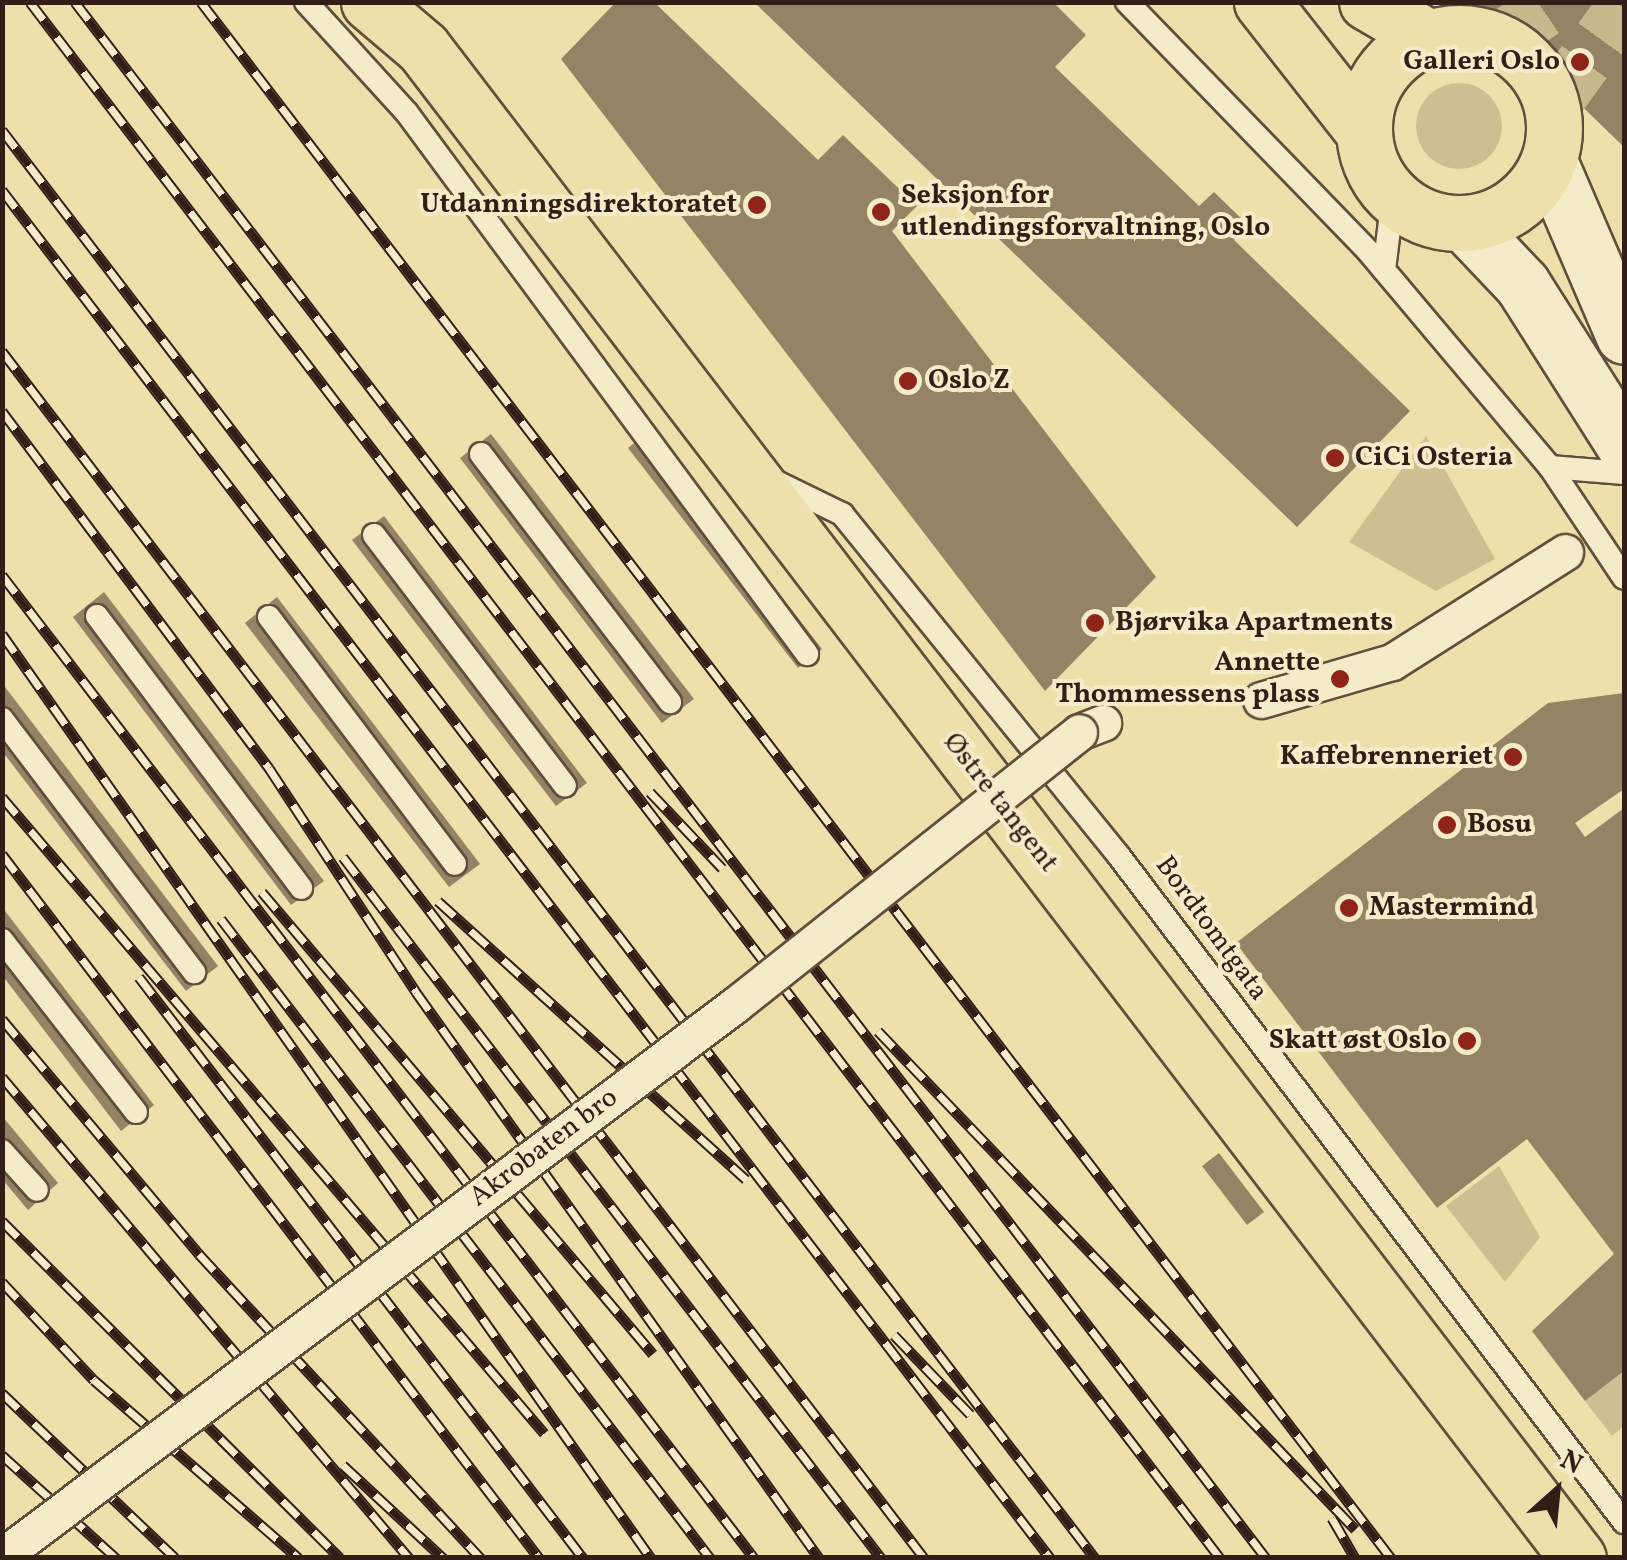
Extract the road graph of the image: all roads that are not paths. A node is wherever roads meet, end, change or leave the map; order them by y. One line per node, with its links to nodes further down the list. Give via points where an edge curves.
1 (306, 2): 24 (lane, via 407,113)
2 (369, 2): 6 (highway, Østre tangent)
3 (1127, 2): 12 (lane)
4 (1262, 2): 8 (highway)
5 (1367, 2): 7 (highway)
6 (417, 26): 17 (highway, Østre tangent)
7 (1419, 30): 8 (highway, via 1374,84); 9 (highway, via 1475,34 1532,66 1552,106)
8 (1364, 132): 10 (highway)
9 (1549, 161): 11 (highway, via 1516,205); 13 (street)
10 (1393, 197): 11 (highway, via 1426,218); 12 (lane)
11 (1465, 224): 14 (street, via 1522,284)
12 (1384, 270): 16 (lane)
13 (1624, 336)
14 (1624, 445)
15 (481, 454): 26 (lane)
16 (1550, 467): 18 (lane); 21 (lane)
17 (743, 470): 37 (lane, Bordtomtgata, via 842,514 1120,856); 39 (highway, Østre tangent)
18 (1624, 473)
19 (374, 535): 29 (lane)
20 (1565, 552): 25 (street, via 1392,662)
21 (1624, 578)
22 (97, 616): 31 (lane)
23 (269, 616): 30 (lane)
24 (807, 654)
25 (1260, 700)
26 (670, 702)
27 (2, 720): 33 (lane)
28 (1091, 727): 38 (street, Akrobaten bro, bridge, via 736,1004)
29 (565, 786)
30 (455, 864)
31 (301, 888)
32 (2, 940): 34 (lane)
33 (194, 972)
34 (136, 1112)
35 (2, 1151): 36 (lane)
36 (37, 1190)
37 (1624, 1522)
38 (2, 1556)
39 (1578, 1558)

